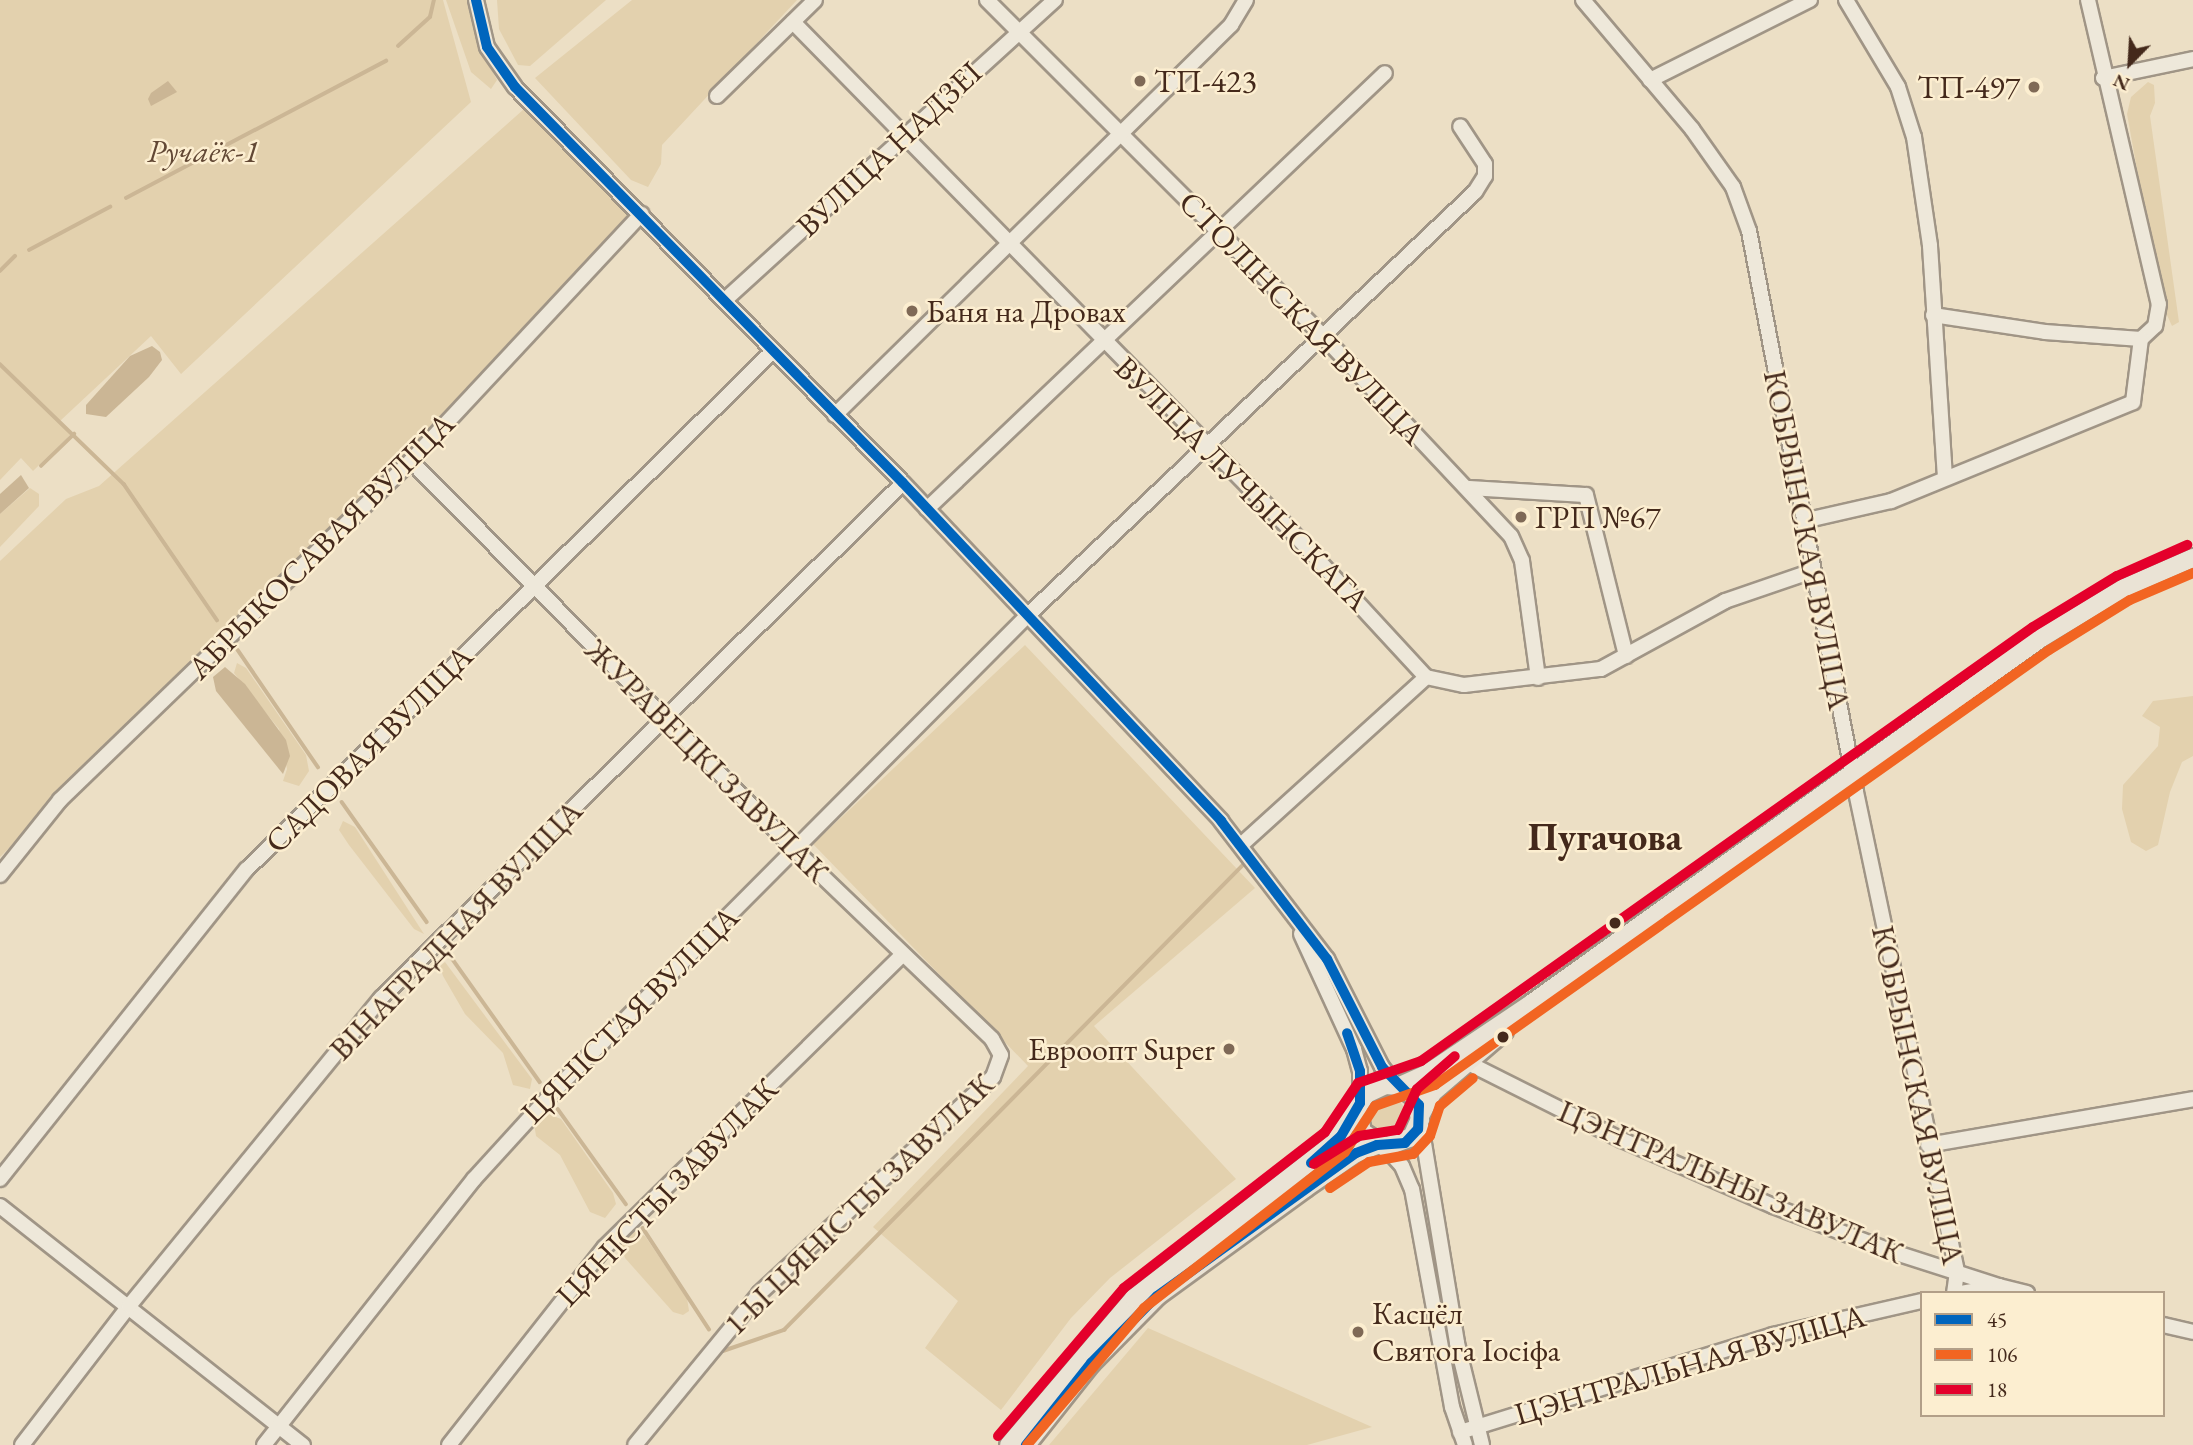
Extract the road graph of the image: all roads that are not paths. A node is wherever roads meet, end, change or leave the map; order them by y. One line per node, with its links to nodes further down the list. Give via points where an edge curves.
1 (476, 0): 20 (street, via 482,35 499,68)
2 (815, 0): 10 (street)
3 (987, 0): 11 (street, СТОЛІНСКАЯ ВУЛІЦА)
4 (1055, 0): 11 (street, ВУЛІЦА НАДЗЕІ)
5 (1245, 0): 18 (street, via 1231,25)
6 (1583, 0): 15 (street, КОБРЫНСКАЯ ВУЛІЦА)
7 (1810, 0): 15 (street)
8 (1846, 0): 24 (street, via 1889,71 1911,121 1928,224)
9 (2088, 0): 14 (street)
10 (793, 22): 16 (street); 19 (street, ВУЛІЦА ЛУЧЫНСКАГА)
11 (1016, 31): 18 (street, СТОЛІНСКАЯ ВУЛІЦА); 19 (street, ВУЛІЦА НАДЗЕІ)
12 (2193, 59): 14 (street)
13 (1385, 73): 21 (street)
14 (2103, 78): 26 (street, via 2159,304 2155,326)
15 (1650, 80): 36 (street, КОБРЫНСКАЯ ВУЛІЦА, via 1733,187 1744,215)
16 (717, 96)
17 (1460, 126): 25 (street, ЦЯНІСТАЯ ВУЛІЦА, via 1485,164 1479,188)
18 (1122, 134): 21 (street, СТОЛІНСКАЯ ВУЛІЦА); 22 (street)
19 (902, 137): 22 (street, ВУЛІЦА ЛУЧЫНСКАГА); 23 (street, ВУЛІЦА НАДЗЕІ)
20 (640, 214): 23 (street); 31 (street, АБРЫКОСАВАЯ ВУЛІЦА)
21 (1218, 232): 25 (street, СТОЛІНСКАЯ ВУЛІЦА); 27 (street)
22 (1006, 244): 27 (street, ВУЛІЦА ЛУЧЫНСКАГА); 29 (street)
23 (725, 300): 28 (street)
24 (1933, 315): 26 (street, via 2057,333); 32 (street)
25 (1323, 336): 30 (street, ЦЯНІСТАЯ ВУЛІЦА); 34 (street, СТОЛІНСКАЯ ВУЛІЦА)
26 (2141, 339): 32 (street, via 2133,402)
27 (1102, 342): 30 (street, ВУЛІЦА ЛУЧЫНСКАГА); 35 (street)
28 (774, 351): 29 (street); 39 (street, САДОВАЯ ВУЛІЦА)
29 (835, 415): 33 (street)
30 (1206, 444): 40 (street, ЦЯНІСТАЯ ВУЛІЦА); 42 (street, ВУЛІЦА ЛУЧЫНСКАГА)
31 (411, 461): 39 (street, ЖУРАВЕЦКІ ЗАВУЛАК); 48 (street, АБРЫКОСАВАЯ ВУЛІЦА, via 69,791)
32 (1945, 478): 36 (street, via 1891,501)
33 (903, 483): 35 (street); 44 (street, ВІНАГРАДНАЯ ВУЛІЦА)
34 (1468, 488): 41 (street, via 1586,495); 43 (street, СТОЛІНСКАЯ ВУЛІЦА, via 1520,552)
35 (928, 509): 40 (street)
36 (1803, 521): 38 (street, КОБРЫНСКАЯ ВУЛІЦА)
37 (2193, 558): 45 (main road, via 2124,588 2041,638)
38 (1812, 570): 41 (street, via 1725,601); 45 (street, КОБРЫНСКАЯ ВУЛІЦА)
39 (533, 587): 44 (street, ЖУРАВЕЦКІ ЗАВУЛАК); 60 (street, САДОВАЯ ВУЛІЦА, via 247,869)
40 (1029, 614): 46 (street); 47 (street, ЦЯНІСТАЯ ВУЛІЦА)
41 (1626, 656): 43 (street, via 1591,672)
42 (1426, 677): 43 (street, via 1457,685); 46 (street)
43 (1538, 678)
44 (664, 719): 47 (street, ЖУРАВЕЦКІ ЗАВУЛАК); 68 (street, ВІНАГРАДНАЯ ВУЛІЦА, via 381,998)
45 (1853, 775): 51 (main road); 58 (street, КОБРЫНСКАЯ ВУЛІЦА)
46 (1241, 845): 49 (street)
47 (794, 849): 50 (street, ЖУРАВЕЦКІ ЗАВУЛАК); 71 (street, ЦЯНІСТАЯ ВУЛІЦА, via 501,1147)
48 (0, 875)
49 (1293, 914): 54 (street, via 1347,990 1376,1057); 56 (street, via 1354,1048 1360,1071)
50 (903, 954): 52 (street, ЖУРАВЕЦКІ ЗАВУЛАК, via 992,1039); 77 (street, ЦЯНІСТЫ ЗАВУЛАК, via 604,1248)
51 (1531, 1004): 53 (main road); 54 (main road, via 1427,1074)
52 (1001, 1060): 78 (street, 1-Ы ЦЯНІСТЫ ЗАВУЛАК, via 993,1077 760,1294)
53 (1468, 1063): 57 (main road, via 1432,1093); 62 (street, ЦЭНТРАЛЬНЫ ЗАВУЛАК, via 1672,1163 1891,1251)
54 (1398, 1086): 56 (main road, via 1375,1088); 57 (main road, via 1415,1097)
55 (2193, 1099): 58 (street)
56 (1359, 1107): 59 (main road, via 1362,1132); 79 (main road, via 1341,1136 1308,1166 1134,1297)
57 (1420, 1117): 59 (main road, via 1412,1137); 72 (street)
58 (1928, 1144): 62 (street, КОБРЫНСКАЯ ВУЛІЦА)
59 (1381, 1146): 73 (street, via 1402,1166 1412,1189); 80 (main road, via 1356,1153 1157,1296 1091,1363)
60 (0, 1180)
61 (0, 1206): 68 (street)
62 (1958, 1272): 63 (street, ЦЭНТРАЛЬНЫ ЗАВУЛАК); 64 (street, КОБРЫНСКАЯ ВУЛІЦА)
63 (2000, 1286): 65 (street); 66 (street)
64 (1954, 1291)
65 (1972, 1291)
66 (2020, 1291)
67 (1920, 1301): 72 (street, ЦЭНТРАЛЬНАЯ ВУЛІЦА, via 1773,1335)
68 (129, 1306): 71 (street); 74 (street, ВІНАГРАДНАЯ ВУЛІЦА)
69 (2165, 1325): 70 (street)
70 (2193, 1332)
71 (280, 1426): 75 (street, ЦЯНІСТАЯ ВУЛІЦА); 76 (street)
72 (1475, 1427): 73 (street, ЦЭНТРАЛЬНАЯ ВУЛІЦА); 81 (street)
73 (1462, 1439)
74 (22, 1445)
75 (264, 1445)
76 (303, 1445)
77 (449, 1445)
78 (635, 1445)
79 (1009, 1445)
80 (1026, 1445)
81 (1482, 1445)

